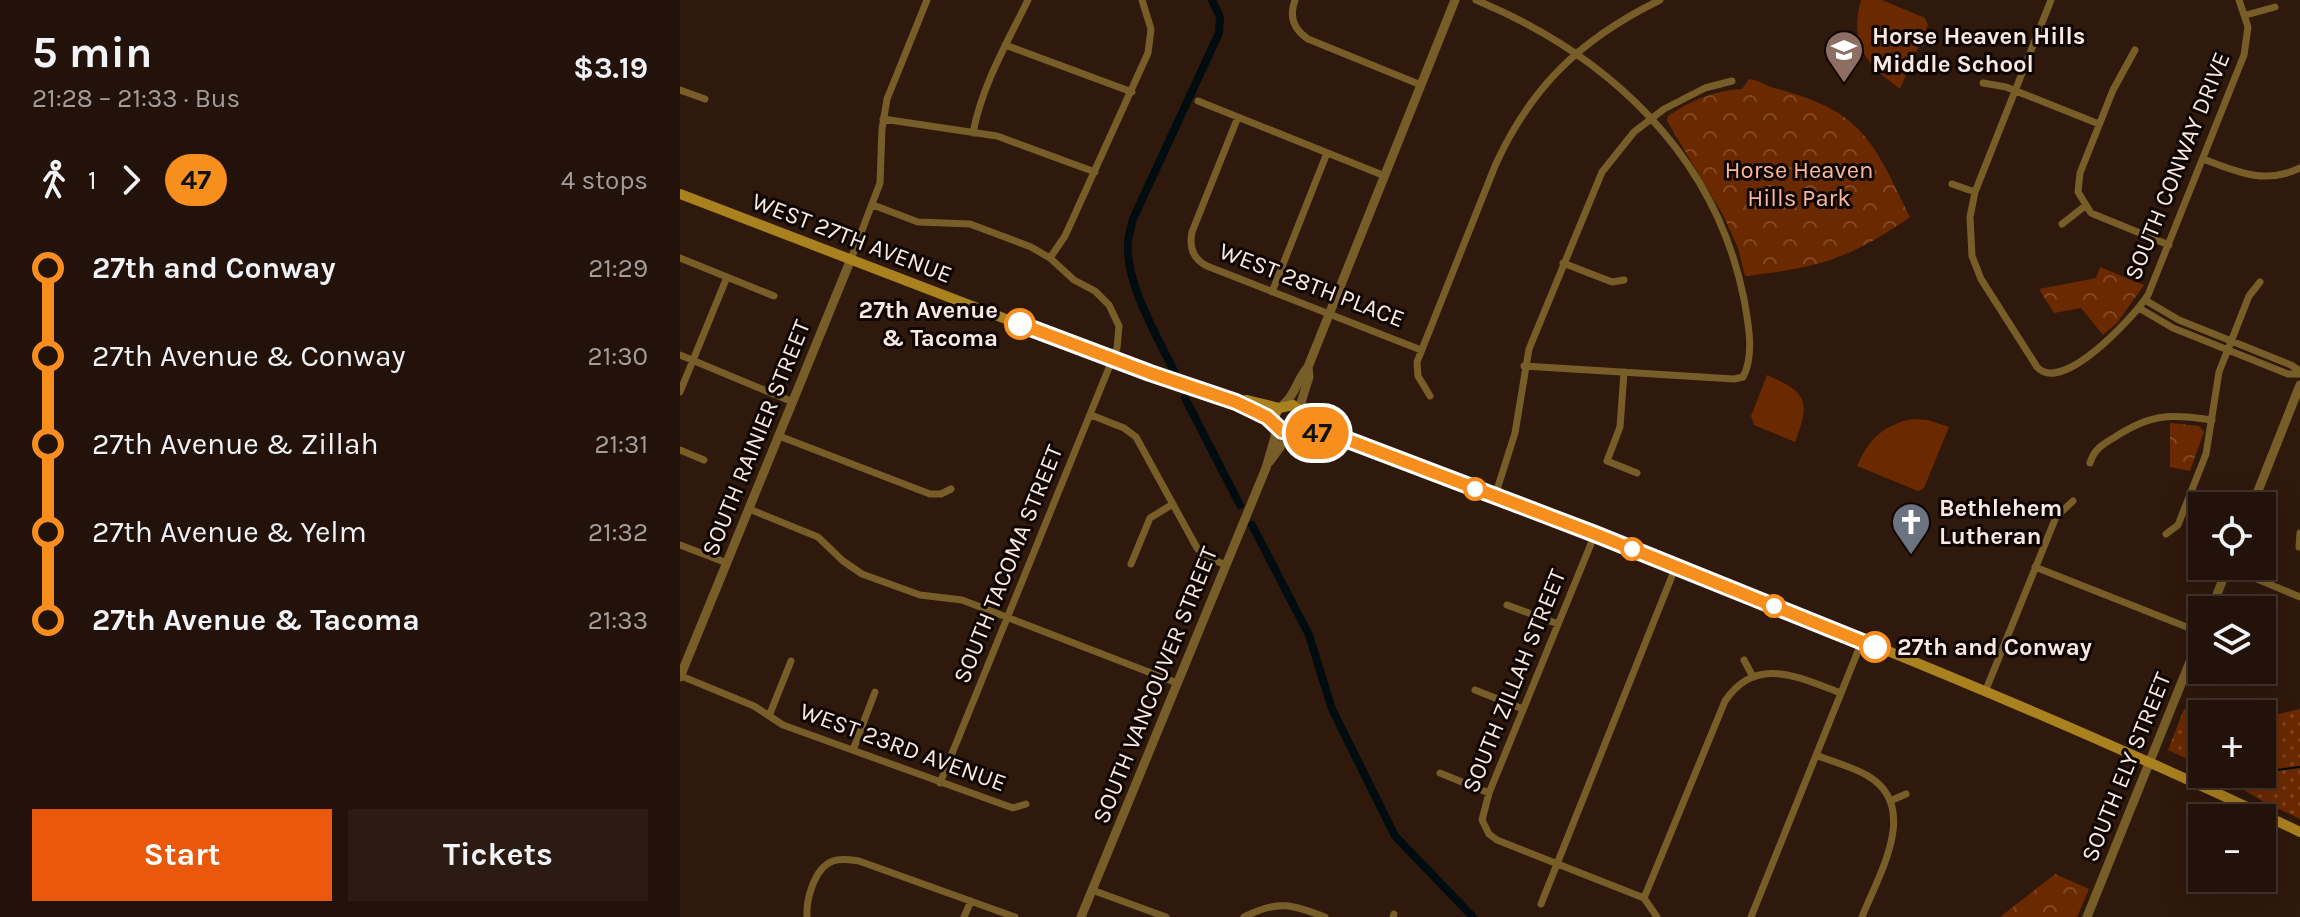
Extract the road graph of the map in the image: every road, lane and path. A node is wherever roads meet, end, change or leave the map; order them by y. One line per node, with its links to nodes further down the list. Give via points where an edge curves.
1 (927, 0): 25 (street)
2 (1028, 0): 12 (street)
3 (1142, 0): 20 (street, via 1151,42)
4 (1295, 0): 17 (street, via 1294,24 1308,39)
5 (1455, 0): 17 (street)
6 (1476, 0): 14 (street)
7 (1660, 0): 14 (street)
8 (2051, 0): 19 (street)
9 (2239, 0): 11 (street)
10 (2275, 7): 11 (street)
11 (2246, 15): 30 (street, SOUTH CONWAY DRIVE, via 2244,55)
12 (1005, 45): 20 (street); 27 (street)
13 (2135, 50): 26 (street)
14 (1576, 52): 24 (street); 56 (street, via 1541,88 1510,135)
15 (1732, 81): 24 (street, via 1694,92)
16 (1983, 83): 19 (street)
17 (1421, 85): 33 (street)
18 (680, 90): 21 (street)
19 (2015, 90): 26 (street); 36 (street)
20 (1132, 92): 32 (street)
21 (705, 99)
22 (1198, 101): 23 (street)
23 (1238, 117): 29 (street); 49 (street, WEST 28TH PLACE, via 1191,243 1207,266)
24 (1652, 118): 45 (street, via 1602,172); 62 (street, via 1694,175 1721,226 1736,265 1748,328 1748,361 1743,377 1728,379)
25 (883, 119): 27 (street); 38 (street, via 882,170)
26 (2099, 124): 39 (street, via 2078,181)
27 (973, 133): 32 (street, via 1005,138)
28 (2196, 150): 30 (street)
29 (1327, 153): 33 (street); 49 (street)
30 (2204, 156): 31 (street, via 2259,178); 41 (street, SOUTH CONWAY DRIVE)
31 (2298, 169): 34 (street)
32 (1095, 172): 43 (street)
33 (1385, 176): 53 (street)
34 (2300, 181)
35 (1952, 184): 36 (street)
36 (1975, 192): 52 (street, SOUTH CONWAY DRIVE, via 1972,256 2039,370 2061,372 2100,347)
37 (680, 194): 44 (main road, WEST 27TH AVENUE)
38 (873, 205): 43 (street, SOUTH TACOMA STREET, via 918,222 970,224); 44 (street)
39 (2085, 206): 40 (street); 41 (street, via 2099,218)
40 (2062, 224)
41 (2169, 245): 51 (street, SOUTH CONWAY DRIVE)
42 (680, 258): 46 (street)
43 (1050, 258): 58 (street, SOUTH TACOMA STREET, via 1109,305 1119,334)
44 (851, 259): 58 (main road, WEST 27TH AVENUE); 67 (street, SOUTH RAINIER STREET)
45 (1563, 263): 47 (street, via 1612,282); 60 (street)
46 (727, 277): 50 (street); 59 (street)
47 (1624, 280)
48 (2260, 282): 54 (street)
49 (1272, 292): 53 (street, WEST 28TH PLACE)
50 (774, 296)
51 (2145, 300): 52 (street, SOUTH CONWAY DRIVE); 54 (street)
52 (2139, 308): 55 (street)
53 (1330, 313): 56 (street, WEST 28TH PLACE); 61 (street)
54 (2231, 340): 55 (street); 63 (street)
55 (2227, 349): 63 (street, via 2288,374); 72 (street)
56 (1421, 350): 66 (street, via 1418,376)
57 (680, 355): 59 (street)
58 (1113, 360): 68 (main road, WEST 27TH AVENUE); 71 (street, SOUTH TACOMA STREET)
59 (693, 361): 65 (street); 67 (street)
60 (1524, 366): 62 (street); 84 (street, via 1515,433)
61 (1308, 367): 69 (street); 70 (street)
62 (1624, 372): 81 (street, via 1620,427 1607,461)
63 (2300, 372)
64 (2300, 385): 83 (street)
65 (680, 392)
66 (1430, 396)
67 (793, 402): 75 (street, SOUTH RAINIER STREET)
68 (1236, 402): 69 (main road, WEST 27TH AVENUE); 73 (main road, WEST 27TH AVENUE)
69 (1281, 406): 70 (main road, WEST 27TH AVENUE); 73 (main road)
70 (1300, 410): 74 (main road, via 1302,422); 76 (main road, WEST 27TH AVENUE)
71 (1091, 415): 86 (street, via 1136,437); 101 (street, SOUTH TACOMA STREET)
72 (2212, 420): 79 (street, via 2148,418 2096,449); 90 (street, via 2206,454 2178,525)
73 (1275, 423): 74 (main road, WEST 27TH AVENUE, via 1282,431); 80 (street, SOUTH VANCOUVER STREET)
74 (1294, 430): 76 (main road, WEST 27TH AVENUE); 80 (street, SOUTH VANCOUVER STREET)
75 (779, 436): 82 (street, via 930,494); 87 (street, SOUTH RAINIER STREET)
76 (1348, 440): 84 (main road, WEST 27TH AVENUE)
77 (680, 450): 78 (street)
78 (704, 460)
79 (2090, 463)
80 (1266, 468): 95 (street, SOUTH VANCOUVER STREET)
81 (1637, 473)
82 (951, 489)
83 (2258, 492)
84 (1495, 496): 89 (main road, WEST 27TH AVENUE)
85 (2073, 501): 97 (street, via 2056,517)
86 (1173, 504): 94 (street, via 1150,518); 95 (street, via 1197,548)
87 (749, 509): 93 (street, SOUTH RAINIER STREET); 101 (street, via 818,537 862,574)
88 (2300, 533): 92 (street)
89 (1595, 534): 96 (main road, WEST 27TH AVENUE); 102 (street, SOUTH ZILLAH STREET)
90 (2166, 534)
91 (680, 545): 93 (street)
92 (2299, 547)
93 (727, 563): 108 (street, SOUTH RAINIER STREET)
94 (1131, 564)
95 (1226, 565): 110 (street, SOUTH VANCOUVER STREET)
96 (1676, 566): 104 (main road, WEST 27TH AVENUE); 127 (street)
97 (2035, 567): 103 (street); 113 (street)
98 (2259, 580): 99 (street)
99 (2300, 597)
100 (1507, 605): 102 (street)
101 (1008, 618): 110 (street); 121 (street, SOUTH TACOMA STREET)
102 (1558, 624): 115 (street, SOUTH ZILLAH STREET)
103 (2188, 627)
104 (1862, 641): 113 (main road, WEST 27TH AVENUE); 114 (street)
105 (1744, 660): 109 (street)
106 (791, 661): 116 (street)
107 (2188, 668): 119 (street, SOUTH ELY STREET)
108 (680, 677): 116 (street, WEST 23RD AVENUE)
109 (1753, 677): 114 (street, via 1789,674); 129 (street, via 1725,701)
110 (1177, 683): 128 (street, SOUTH VANCOUVER STREET)
111 (1475, 690): 115 (street)
112 (875, 692): 117 (street)
113 (1985, 692): 119 (main road, WEST 27TH AVENUE)
114 (1841, 693): 118 (street)
115 (1523, 709): 122 (street, SOUTH ZILLAH STREET)
116 (769, 716): 117 (street, WEST 23RD AVENUE)
117 (853, 750): 121 (street, WEST 23RD AVENUE)
118 (1816, 755): 124 (street, via 1867,776); 140 (street)
119 (2151, 761): 126 (main road, WEST 27TH AVENUE); 142 (street, SOUTH ELY STREET)
120 (1440, 773): 122 (street)
121 (940, 783): 125 (street, WEST 23RD AVENUE, via 1013,808)
122 (1489, 793): 127 (street, SOUTH ZILLAH STREET, via 1482,820 1489,834)
123 (1906, 794): 124 (street)
124 (1890, 801): 141 (street, via 1893,836)
125 (1026, 804)
126 (2300, 832)
127 (1558, 863): 129 (street); 131 (street)
128 (1092, 890): 135 (street, SOUTH VANCOUVER STREET); 136 (street)
129 (1644, 898): 139 (street)
130 (971, 901): 132 (street, via 859,861 833,861 815,881); 133 (street); 134 (street)
131 (1541, 904)
132 (807, 917)
133 (964, 917)
134 (1015, 917)
135 (1081, 917)
136 (1166, 917)
137 (1244, 917): 138 (street, via 1279,904)
138 (1325, 917)
139 (1657, 917)
140 (1751, 917)
141 (1862, 917)
142 (2087, 917)

